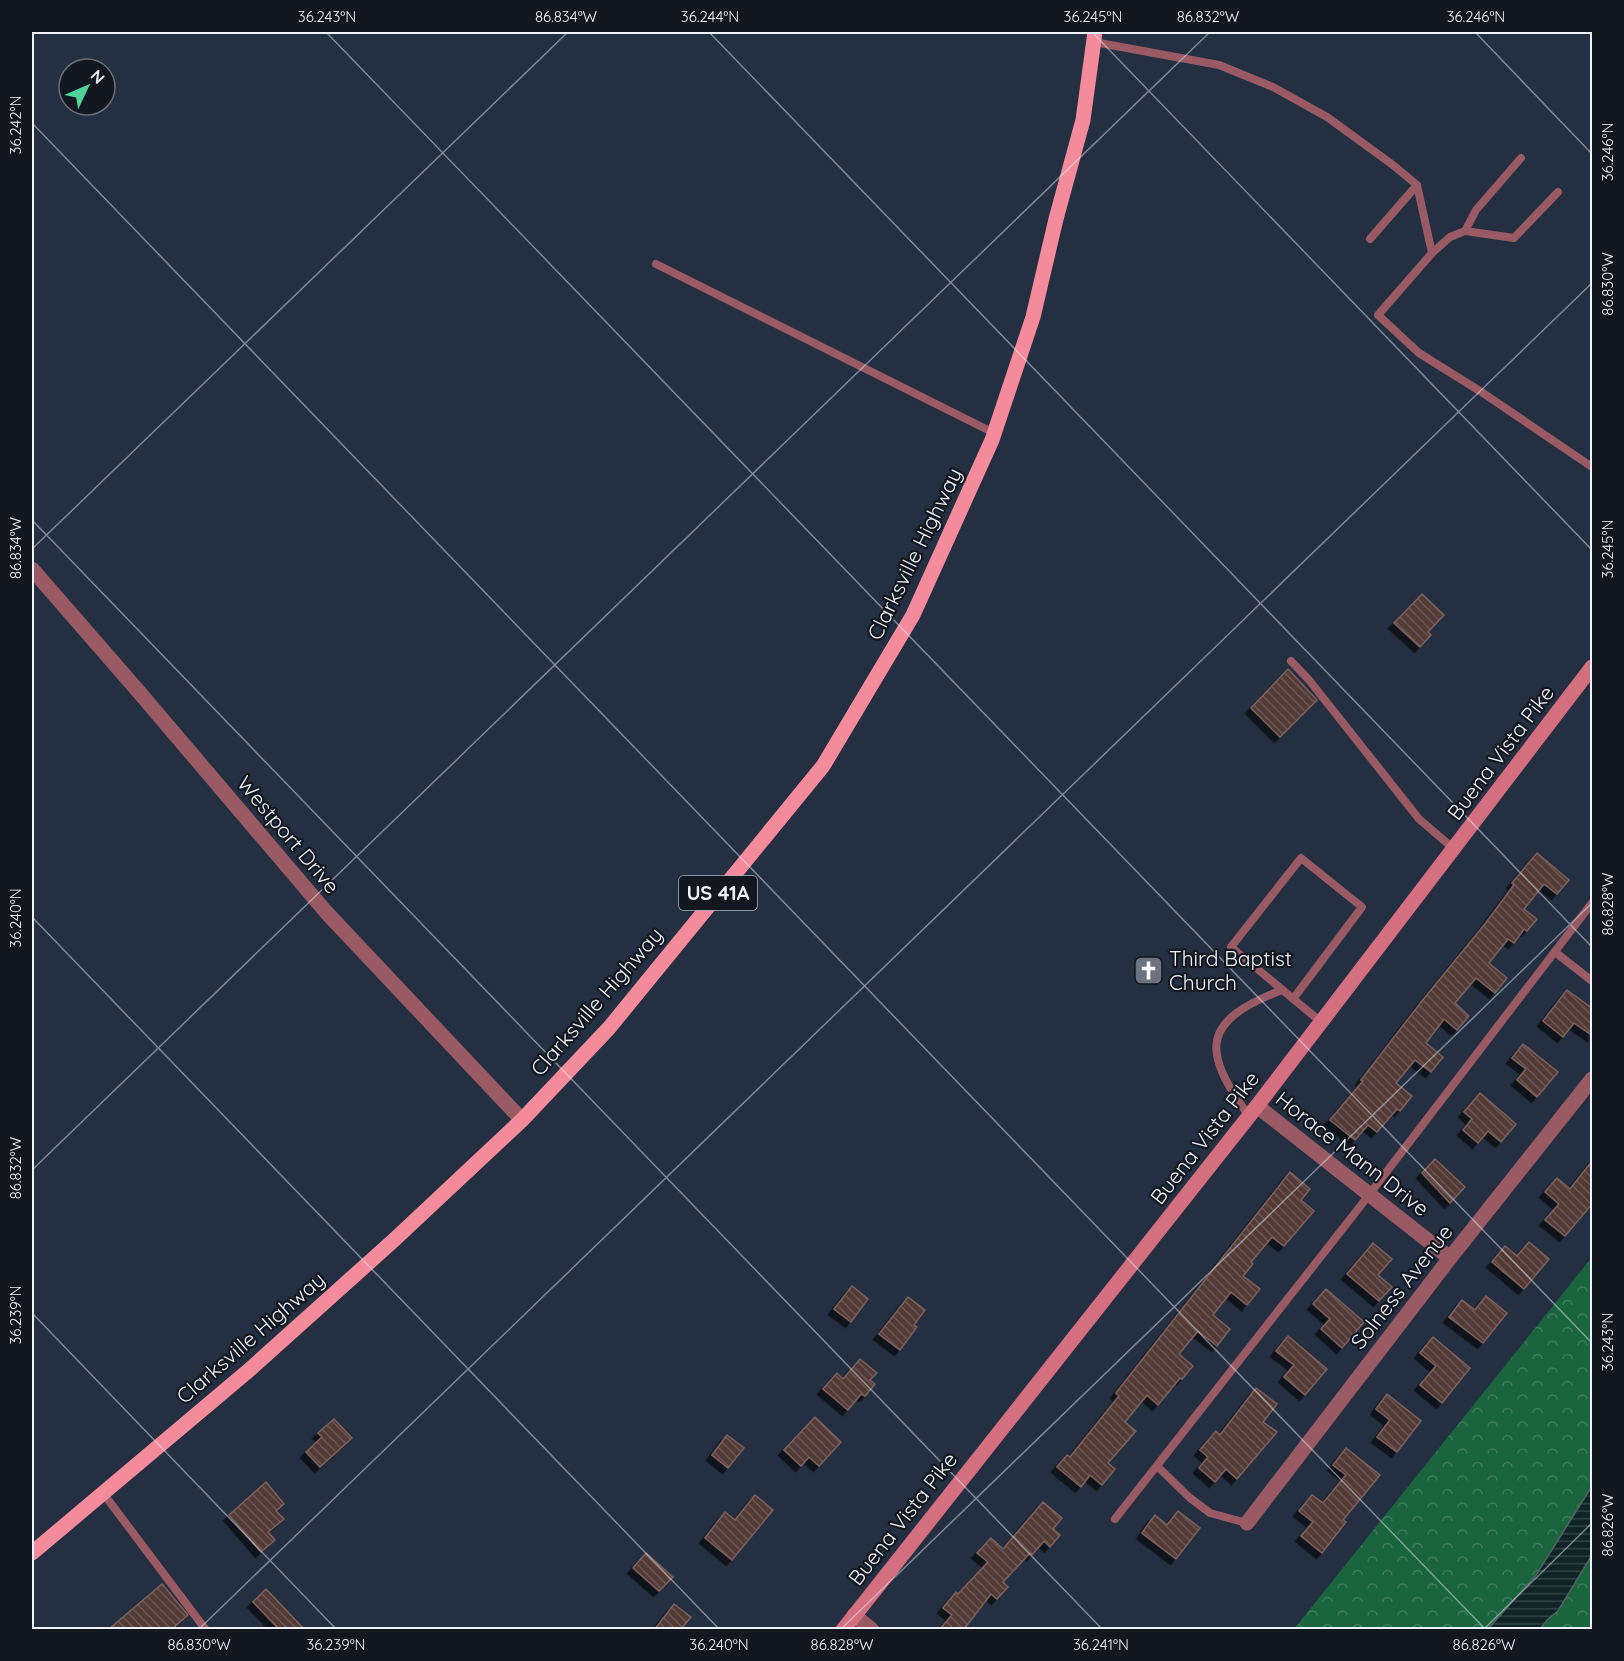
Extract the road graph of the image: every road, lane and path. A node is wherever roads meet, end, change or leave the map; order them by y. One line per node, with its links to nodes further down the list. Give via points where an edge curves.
1 (1095, 37): 3 (lane, via 1219,65 1273,87 1327,117); 9 (main road, Clarksville Highway / US 41A, via 1083,120 1034,317)
2 (1521, 158): 5 (lane, via 1476,210)
3 (1417, 185): 6 (lane); 7 (lane)
4 (1558, 192): 5 (lane, via 1514,238)
5 (1465, 231): 7 (lane, via 1450,237)
6 (1370, 239)
7 (1432, 253): 10 (lane, via 1378,315 1419,352)
8 (656, 264): 9 (lane)
9 (994, 433): 23 (main road, Clarksville Highway / US 41A, via 914,615 824,766 609,1028)
10 (1593, 467)
11 (32, 569): 23 (street, Westport Drive, via 326,912)
12 (1291, 661): 14 (lane, via 1419,819)
13 (1593, 667): 14 (main road, Buena Vista Pike)
14 (1454, 849): 20 (main road, Buena Vista Pike)
15 (1593, 903): 16 (lane)
16 (1555, 952): 17 (lane); 24 (lane)
17 (1593, 981)
18 (1282, 990): 19 (lane); 19 (lane, via 1231,947 1301,858 1362,907); 22 (lane, via 1231,1016 1218,1037 1220,1068 1232,1092)
19 (1293, 999): 20 (lane)
20 (1321, 1022): 22 (main road, Buena Vista Pike)
21 (1593, 1079): 25 (street, Solness Avenue)
22 (1253, 1111): 24 (street, Horace Mann Drive); 31 (main road, Buena Vista Pike)
23 (522, 1120): 27 (main road, Clarksville Highway / US 41A, via 248,1371)
24 (1369, 1194): 25 (street, Horace Mann Drive); 26 (lane)
25 (1450, 1258): 29 (street, Solness Avenue)
26 (1156, 1466): 28 (lane); 29 (lane, via 1210,1513)
27 (103, 1493): 30 (main road, Clarksville Highway / US 41A); 32 (lane)
28 (1115, 1519)
29 (1247, 1523)
30 (32, 1553)
31 (854, 1615): 33 (main road, Buena Vista Pike); 34 (street)
32 (206, 1629)
33 (843, 1629)
34 (872, 1629)

